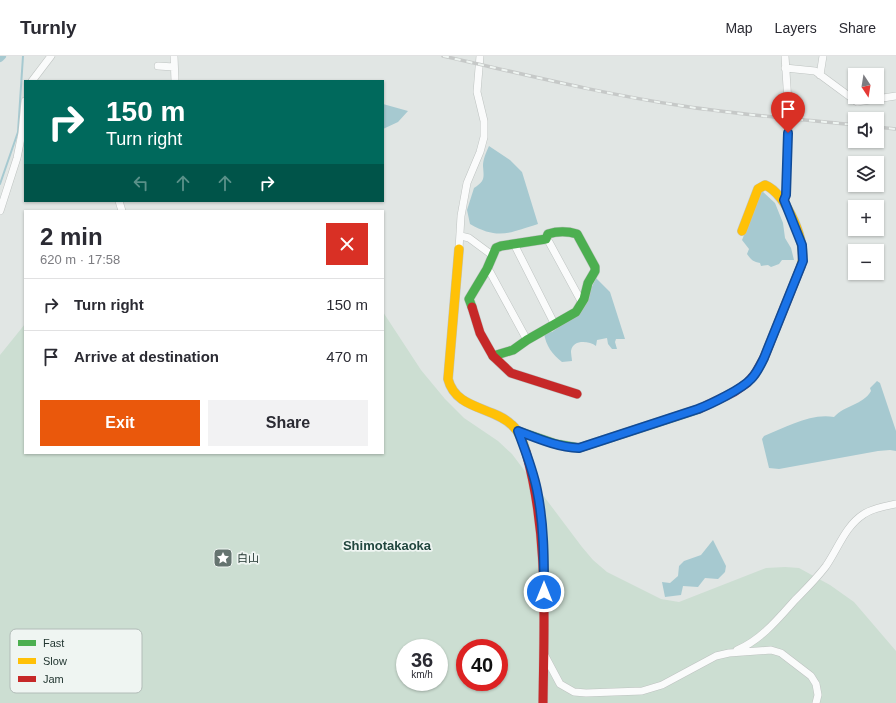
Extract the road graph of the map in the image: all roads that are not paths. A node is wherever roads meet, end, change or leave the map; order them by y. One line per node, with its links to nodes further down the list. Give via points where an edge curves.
1 (51, 56): 10 (street)
2 (174, 56): 7 (street)
3 (480, 56): 17 (street, via 477,92 484,121 484,137 467,183 461,216)
4 (785, 56): 8 (street)
5 (823, 56): 9 (street)
6 (158, 66): 7 (street)
7 (174, 66): 11 (street)
8 (785, 68): 9 (street, via 815,71); 14 (street, via 789,118)
9 (820, 75): 12 (street, via 857,102)
10 (33, 80)
11 (175, 80)
12 (896, 96)
13 (24, 112): 15 (street, via 17,158)
14 (784, 200): 16 (street, via 777,191 767,185 761,186); 28 (street, via 802,245 803,261 764,358 745,385 698,409 579,448 546,442)
15 (0, 211)
16 (742, 231)
17 (461, 236): 20 (street); 21 (street, via 469,238)
18 (546, 239): 19 (street); 23 (street); 23 (street, via 548,234 556,231 577,234 595,267)
19 (514, 244): 21 (street, via 496,248); 24 (street)
20 (459, 249): 28 (street, via 448,379 451,390 457,397 505,419)
21 (492, 255): 22 (street)
22 (487, 269): 25 (street); 26 (street, via 469,299 480,334)
23 (582, 301): 24 (street, via 576,312)
24 (555, 325): 25 (street)
25 (527, 340): 26 (street, via 513,350)
26 (493, 356): 27 (street, via 511,373)
27 (577, 394)
28 (518, 431): 30 (street, via 537,489 541,513 544,562)
29 (896, 504): 31 (street, via 864,514 853,524 826,566 762,635)
30 (543, 652): 31 (street, via 560,684 574,692 586,693 642,691 662,685 716,656); 32 (street)
31 (729, 653): 33 (street, via 771,650 782,653 811,676 816,684)
32 (543, 703)
33 (816, 703)

